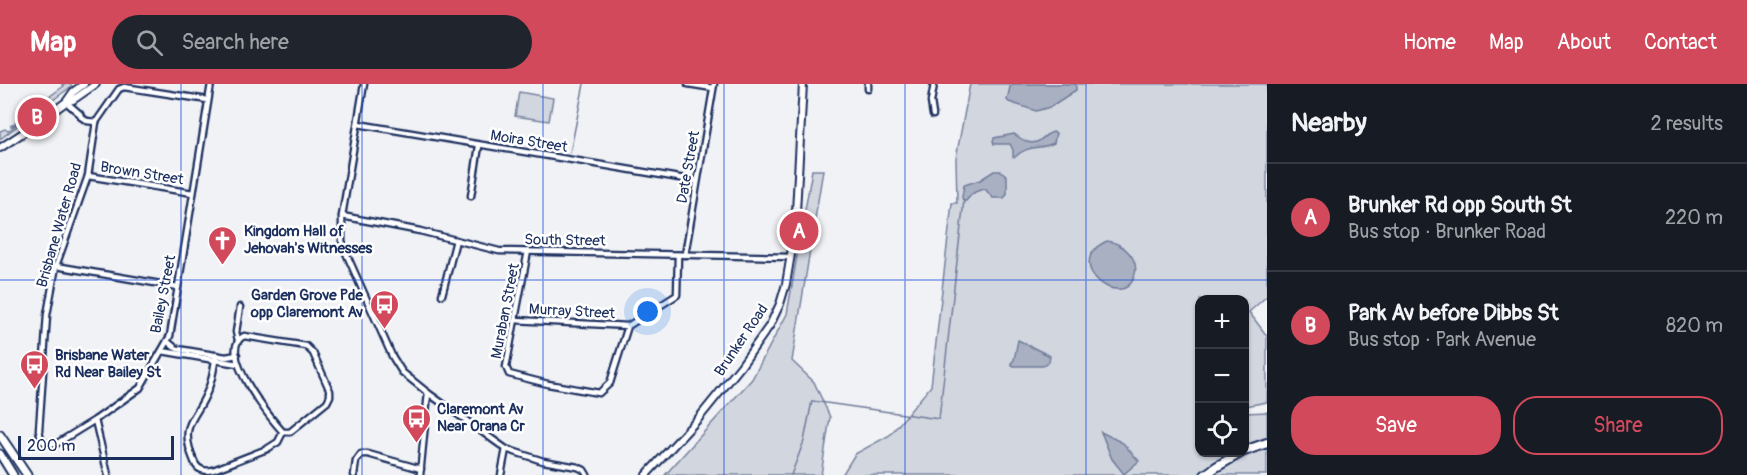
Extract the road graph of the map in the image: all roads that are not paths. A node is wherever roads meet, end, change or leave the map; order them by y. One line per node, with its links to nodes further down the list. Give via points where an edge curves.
1 (84, 84): 10 (main road)
2 (96, 84): 10 (main road)
3 (211, 84): 9 (street, Bailey Street)
4 (364, 84): 13 (street)
5 (688, 84): 8 (street)
6 (803, 84): 25 (main road, Brunker Road)
7 (934, 84): 11 (street)
8 (714, 86): 17 (street, Date Street)
9 (208, 100): 12 (street, Brisbane Water Road, via 123,87); 18 (street, Bailey Street)
10 (66, 102): 12 (street, via 81,117); 15 (main road)
11 (933, 115)
12 (94, 121): 16 (street, Brisbane Water Road)
13 (358, 124): 14 (street, Moira Street); 20 (street)
14 (479, 146): 17 (street, Moira Street); 19 (street)
15 (0, 148)
16 (88, 176): 18 (street, Brown Street); 26 (street, Brisbane Water Road)
17 (697, 181): 24 (street, Date Street)
18 (193, 193): 27 (street, Bailey Street)
19 (471, 196)
20 (342, 216): 21 (street, South Street); 38 (street, via 346,253 392,356 402,372)
21 (456, 240): 22 (street, South Street, via 499,251); 28 (street)
22 (528, 251): 23 (street, South Street); 30 (street, Muraban Street)
23 (678, 255): 24 (street, South Street); 31 (street, via 677,294)
24 (685, 255): 25 (street, South Street)
25 (791, 257): 56 (main road, Brunker Road, via 780,304 770,325 698,419)
26 (56, 266): 27 (street); 42 (street, Brisbane Water Road, via 47,315 39,430)
27 (178, 286): 33 (street, Bailey Street)
28 (442, 295)
29 (240, 307): 32 (street)
30 (515, 320): 31 (street, Murray Street); 31 (street, Muraban Street, via 506,367 509,374 599,393 610,383)
31 (628, 326)
32 (238, 340): 35 (street); 40 (street, via 244,336 306,346 313,353 330,396 290,432)
33 (167, 341): 34 (street, Bailey Street); 36 (street, via 174,348)
34 (162, 351): 36 (street); 39 (street, Bailey Street, via 140,388)
35 (237, 355): 36 (street); 37 (street)
36 (216, 358): 37 (street); 40 (street, via 208,390 188,427 188,442 197,466 213,470 267,449 278,442)
37 (238, 364): 40 (street, via 259,404)
38 (428, 393): 44 (street); 48 (street)
39 (95, 420): 42 (street, Bailey Street, via 56,444); 51 (street)
40 (283, 432)
41 (0, 435): 50 (main road)
42 (42, 441)
43 (1267, 443): 45 (highway)
44 (506, 449): 54 (street); 55 (street, via 578,467)
45 (1249, 450)
46 (0, 454): 49 (main road)
47 (1234, 457): 57 (highway)
48 (420, 469): 52 (street, via 368,453 361,454 356,461); 53 (street)
49 (13, 475)
50 (27, 475)
51 (108, 475)
52 (354, 475)
53 (420, 475)
54 (501, 475)
55 (587, 475)
56 (646, 475)
57 (1205, 475)

